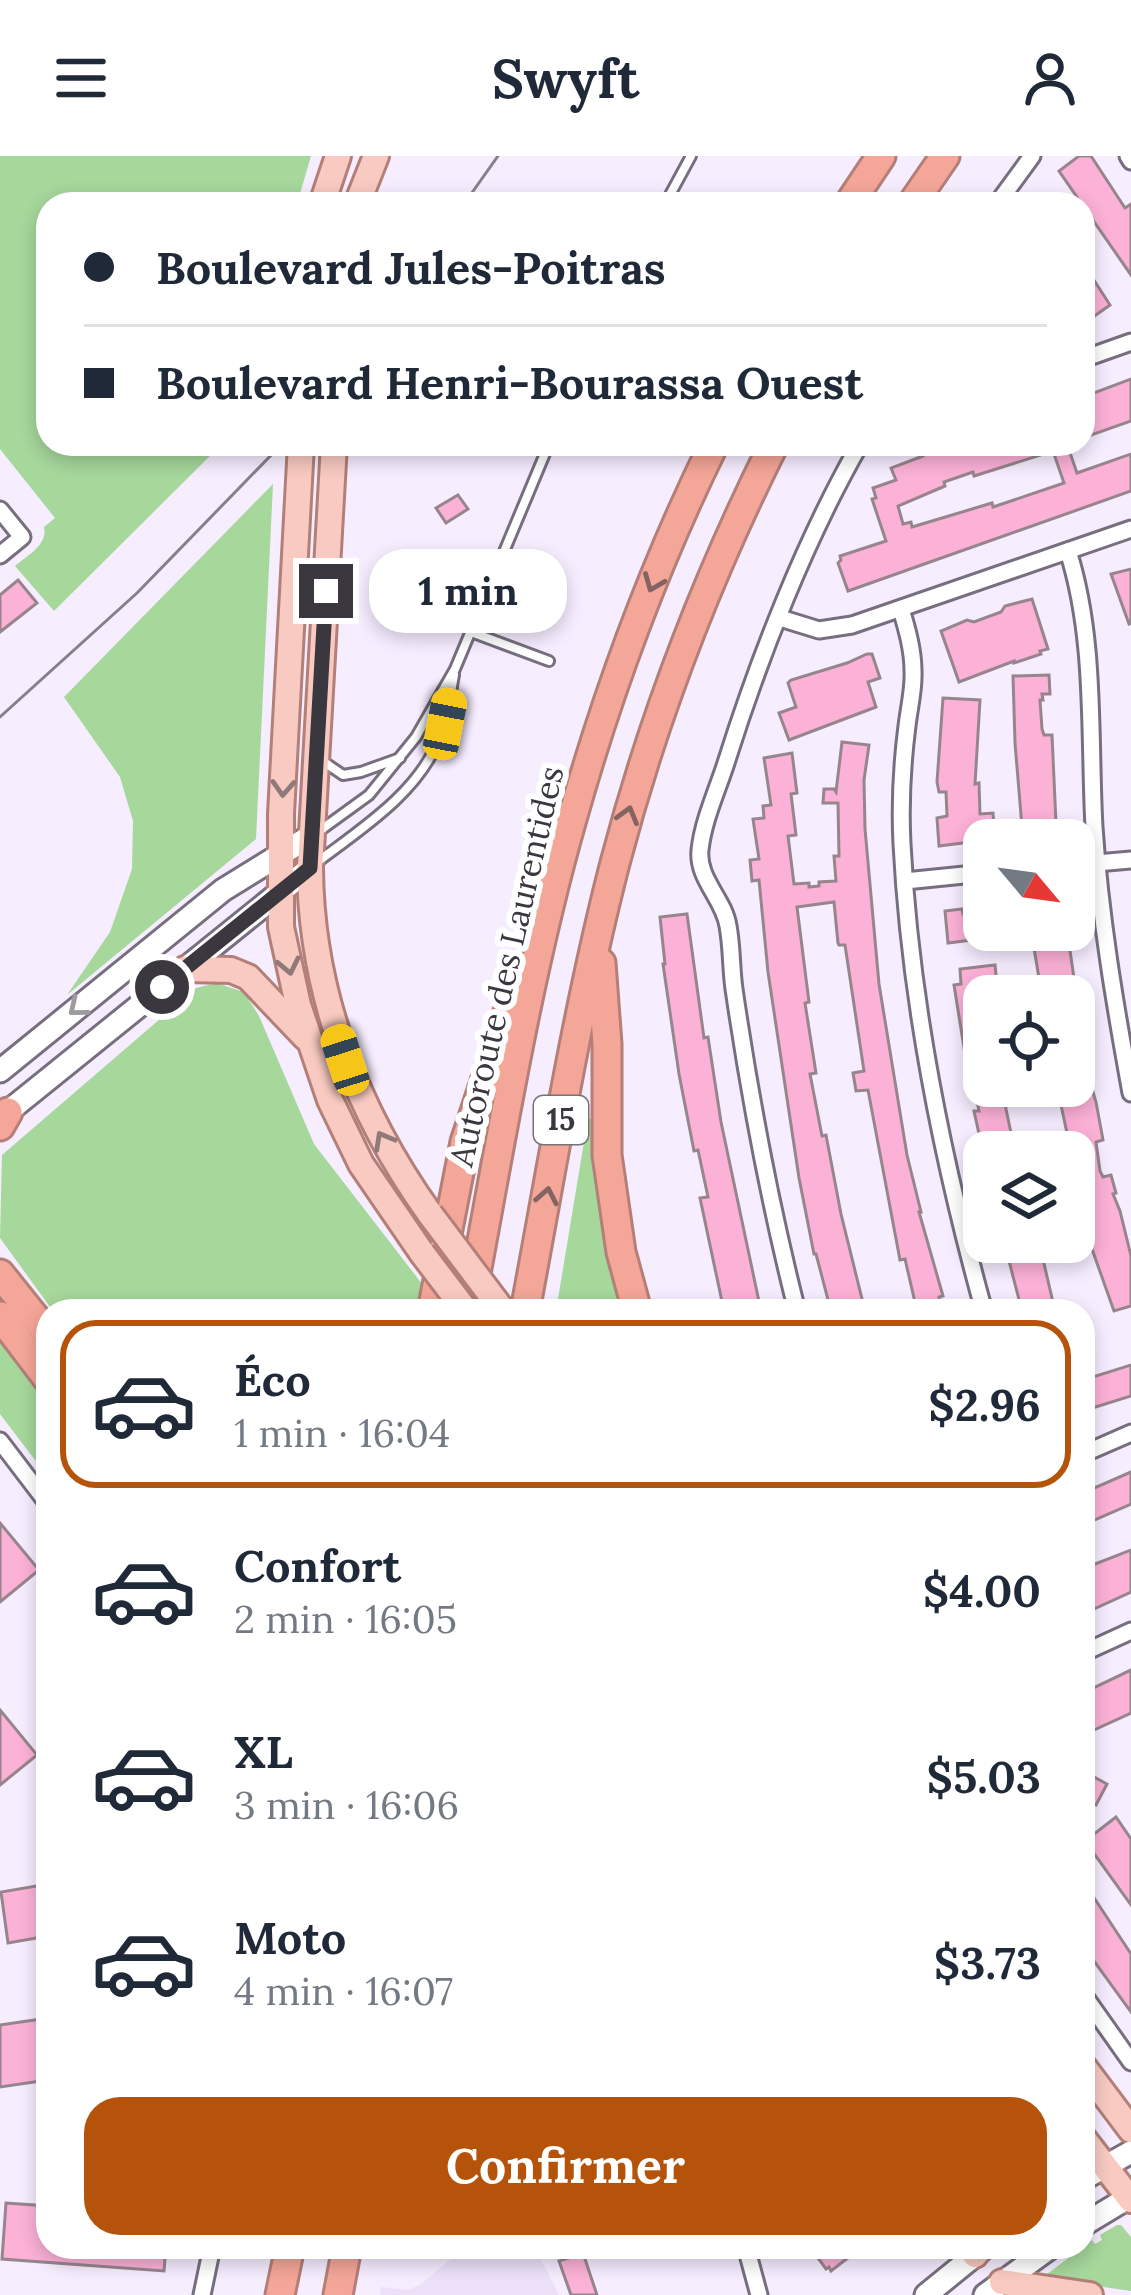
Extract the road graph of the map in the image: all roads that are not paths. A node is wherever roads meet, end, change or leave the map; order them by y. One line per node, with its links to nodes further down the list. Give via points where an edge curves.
1 (338, 156): 7 (main road)
2 (376, 156): 8 (main road)
3 (691, 156): 9 (lane)
4 (881, 156): 10 (highway)
5 (945, 156): 11 (highway)
6 (1031, 156): 12 (street)
7 (326, 192)
8 (362, 192)
9 (672, 192)
10 (857, 192)
11 (921, 192)
12 (1006, 192)
13 (1131, 342): 14 (street)
14 (1095, 355)
15 (300, 456): 34 (main road, one-way to 34)
16 (333, 456): 30 (main road)
17 (544, 456): 27 (lane)
18 (709, 456): 32 (highway, Autoroute des Laurentides / 15, one-way to 32, via 638,620)
19 (768, 456): 41 (highway, 15, one-way to 19, via 661,712)
20 (854, 456): 26 (street)
21 (0, 510): 24 (street, via 22,537)
22 (1131, 530): 23 (street)
23 (1068, 551): 25 (street); 36 (street, via 1085,622)
24 (0, 555)
25 (901, 609): 26 (street, via 828,630); 39 (street, via 913,672 901,800)
26 (780, 618): 54 (street, via 699,855 728,923 760,1148)
27 (471, 632): 28 (lane); 29 (lane)
28 (549, 661)
29 (455, 669): 31 (lane); 37 (lane, via 445,724 417,778)
30 (317, 756): 31 (lane, via 343,775); 33 (main road)
31 (401, 758): 33 (lane, via 369,795)
32 (572, 818): 48 (highway, via 465,1142); 50 (highway, Autoroute des Laurentides / 15)
33 (312, 836): 34 (street); 37 (main road)
34 (280, 855): 40 (main road); 44 (street, one-way to 44, via 223,890)
35 (1131, 860): 36 (street)
36 (1097, 863): 45 (street)
37 (310, 868): 40 (street); 51 (main road, one-way to 37, bridge, via 377,1131 345,1060 320,966)
38 (963, 875): 39 (street)
39 (905, 881): 55 (street, via 927,1055)
40 (279, 892): 42 (street); 43 (main road, one-way to 43)
41 (599, 928): 52 (highway, 15, one-way to 41); 53 (highway, via 608,1155)
42 (184, 969): 43 (main road, via 248,977); 46 (street)
43 (308, 1039): 49 (main road, bridge, via 351,1144)
44 (0, 1071)
45 (1131, 1093)
46 (3, 1119)
47 (0, 1269): 56 (highway)
48 (434, 1299)
49 (458, 1299)
50 (470, 1299)
51 (494, 1299)
52 (527, 1299)
53 (634, 1299)
54 (794, 1299)
55 (981, 1299)
56 (10, 1306): 57 (highway); 58 (highway)
57 (36, 1325)
58 (36, 1356)
59 (1131, 1433): 61 (street)
60 (0, 1441): 62 (street)
61 (1095, 1449)
62 (36, 1488)
63 (1131, 1631): 64 (street)
64 (1095, 1648)
65 (1095, 2011): 66 (street)
66 (1131, 2062)
67 (1095, 2082): 68 (main road)
68 (1131, 2130)
69 (1131, 2152): 70 (street)
70 (1095, 2172)
71 (1095, 2174): 72 (main road)
72 (1130, 2198): 73 (street)
73 (1095, 2218)
74 (210, 2259): 81 (street)
75 (288, 2259): 82 (highway)
76 (345, 2259): 83 (highway)
77 (749, 2259): 84 (street)
78 (968, 2259): 85 (street)
79 (1034, 2259): 80 (street)
80 (994, 2288): 86 (main road)
81 (202, 2295)
82 (280, 2295)
83 (338, 2295)
84 (759, 2295)
85 (926, 2295)
86 (1090, 2295)

